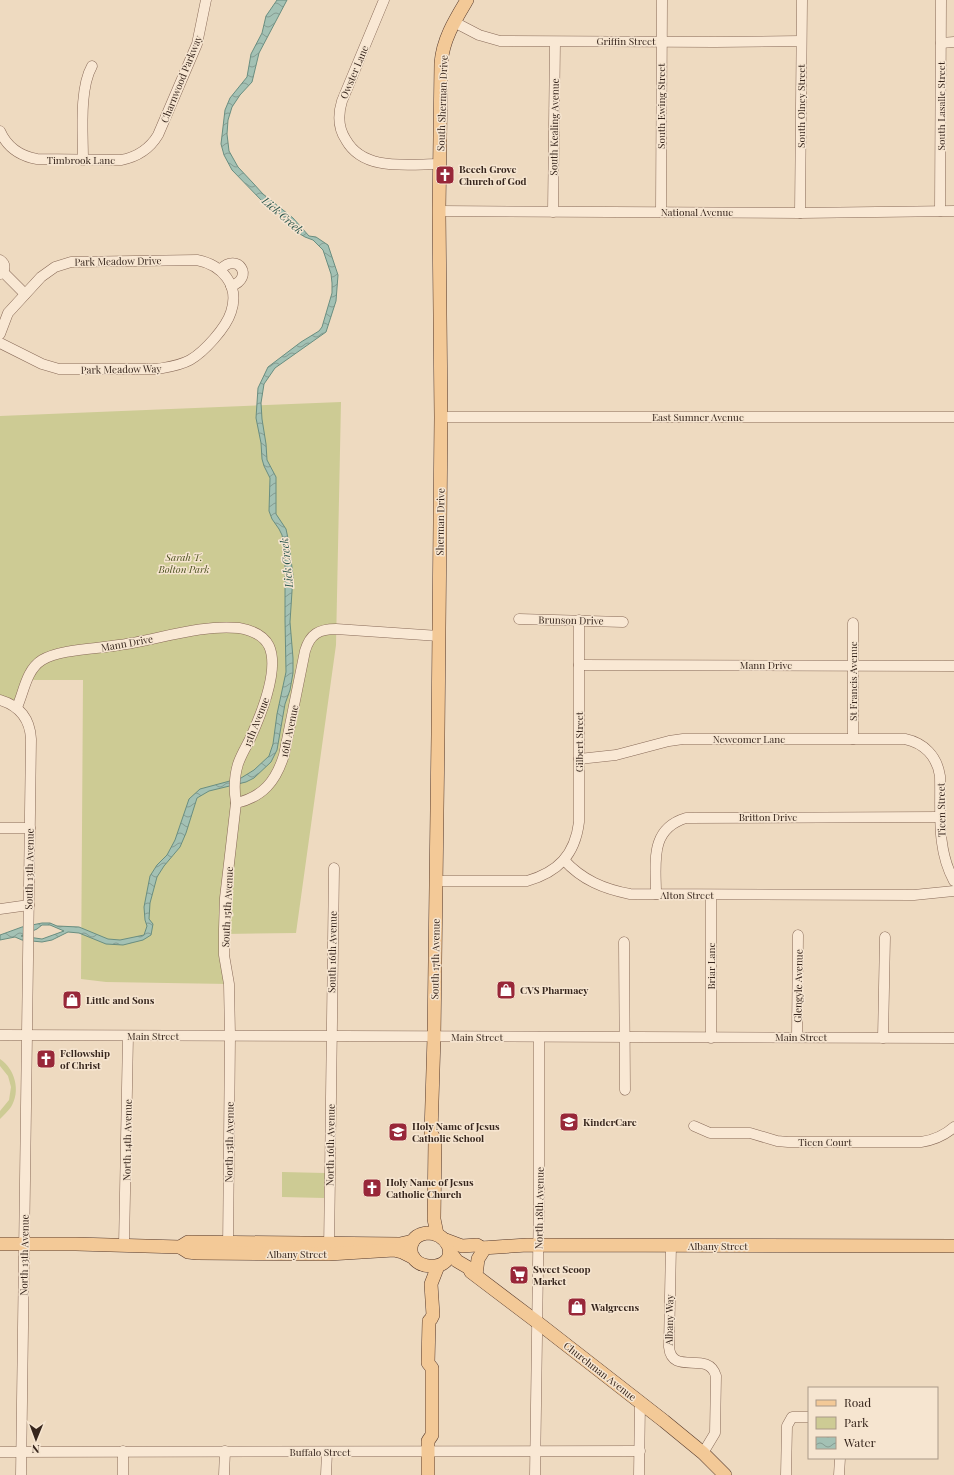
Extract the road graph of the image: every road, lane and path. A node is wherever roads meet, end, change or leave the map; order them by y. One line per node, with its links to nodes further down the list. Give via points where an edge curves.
1 (206, 0): 14 (street, Charnwood Parkway, via 197,44)
2 (384, 0): 17 (street, Owster Lane, via 342,101 339,116 342,132 351,148 372,162)
3 (467, 0): 7 (main road, South Sherman Drive)
4 (662, 0): 8 (street, South Ewing Street)
5 (802, 0): 9 (street, South Olney Street)
6 (941, 0): 11 (street, South Lasalle Street)
7 (454, 22): 10 (street, Griffin Street, via 479,35 500,41); 17 (main road, South Sherman Drive, via 446,39 441,60)
8 (662, 41): 9 (street, Griffin Street); 10 (street, Griffin Street); 22 (street, South Ewing Street)
9 (801, 41): 23 (street, South Olney Street)
10 (555, 42): 21 (street, South Kealing Avenue)
11 (941, 42): 12 (street); 19 (street, South Lasalle Street)
12 (954, 42)
13 (92, 66): 16 (street, via 84,90)
14 (159, 133): 16 (street, Timbrook Lane, via 148,148 132,157 121,160)
15 (1, 134): 16 (street, Timbrook Lane, via 12,148 28,158)
16 (83, 160)
17 (440, 164): 18 (main road, Sherman Drive)
18 (439, 211): 21 (street, National Avenue); 31 (main road, Sherman Drive)
19 (940, 211): 20 (street, National Avenue); 23 (street, National Avenue)
20 (954, 211)
21 (553, 212): 22 (street, National Avenue)
22 (661, 212): 23 (street, National Avenue)
23 (800, 212)
24 (0, 260): 26 (street, via 4,267)
25 (220, 270): 27 (street, Park Meadow Drive); 27 (street, via 231,263 238,264 243,272 242,278); 28 (street, Park Meadow Drive, via 210,263 197,260 71,262 49,270)
26 (1, 273): 28 (street)
27 (231, 286): 30 (street, Park Meadow Way, via 233,301 228,319 199,354 179,365 157,369 59,369 42,364)
28 (25, 294): 29 (street, Park Meadow Drive, via 7,314)
29 (0, 334)
30 (0, 343)
31 (441, 417): 32 (street, East Sumner Avenue); 37 (main road, Sherman Drive)
32 (954, 417)
33 (519, 620): 34 (street, Brunson Drive)
34 (579, 620): 35 (street, Brunson Drive); 39 (street, Gilbert Street)
35 (622, 622)
36 (853, 623): 40 (street, St Francis Avenue)
37 (439, 636): 47 (street, 16th Avenue, via 336,629 321,630 312,637 304,652 281,765 268,786 258,795); 53 (main road, Sherman Drive)
38 (265, 640): 43 (street, Mann Drive, via 257,633 245,629 213,628 51,656 39,662 31,671); 47 (street, 15th Avenue, via 271,656 268,693 240,758 234,788)
39 (579, 665): 40 (street, Mann Drive); 46 (street, Gilbert Street)
40 (853, 665): 41 (street, Mann Drive); 44 (street, St Francis Avenue)
41 (954, 666)
42 (0, 700): 43 (street)
43 (16, 708): 50 (street, South 13th Avenue, via 25,717 30,734)
44 (853, 739): 45 (street, Newcomer Lane, via 905,739); 46 (street, Newcomer Lane, via 683,739 616,756)
45 (920, 744): 48 (street, Ticen Street, via 930,752 938,766)
46 (579, 759): 51 (street, Gilbert Street, via 578,828 574,844)
47 (236, 803): 66 (street, South 15th Avenue, via 224,929)
48 (940, 818): 54 (street, Ticen Street, via 943,852); 56 (street, Britton Drive, via 686,818 667,829 658,843)
49 (0, 828): 50 (street)
50 (30, 828): 59 (street, South 13th Avenue)
51 (564, 860): 53 (street, via 546,874 527,881); 56 (street, Alton Street, via 584,877 608,889 630,894)
52 (334, 868): 67 (street, South 16th Avenue)
53 (436, 881): 68 (main road, South 17th Avenue)
54 (954, 881)
55 (954, 891): 57 (street, Alton Street, via 914,895)
56 (656, 894): 57 (street, Alton Street)
57 (711, 895): 72 (street, Briar Lane)
58 (0, 908): 59 (street)
59 (29, 909): 64 (street, South 13th Avenue)
60 (798, 935): 71 (street, Glengyle Avenue)
61 (885, 937): 73 (street)
62 (624, 942): 70 (street)
63 (0, 1035): 64 (street, Main Street)
64 (27, 1036): 65 (street, Main Street); 81 (street, North 13th Avenue)
65 (128, 1036): 66 (street, Main Street); 82 (street, North 14th Avenue)
66 (230, 1036): 67 (street, Main Street); 86 (street, North 15th Avenue)
67 (331, 1036): 68 (street, Main Street); 89 (street, North 16th Avenue)
68 (434, 1037): 69 (street, Main Street); 78 (main road, South 17th Avenue)
69 (539, 1037): 70 (street, Main Street); 83 (street, North 18th Avenue)
70 (625, 1037): 72 (street, Main Street); 75 (street)
71 (797, 1037): 72 (street, Main Street); 73 (street, Main Street)
72 (711, 1038)
73 (883, 1038): 74 (street, Main Street)
74 (954, 1038)
75 (625, 1090)
76 (694, 1126): 77 (street, Ticen Court, via 710,1133 750,1134 777,1141 795,1142 921,1142 942,1136)
77 (954, 1127)
78 (431, 1133): 79 (main road, via 427,1140 427,1217); 90 (main road, via 435,1140 434,1218)
79 (416, 1238): 89 (main road, Albany Street, via 400,1244); 90 (main road, via 430,1233); 91 (main road, via 411,1250)
80 (0, 1244): 81 (main road, Albany Street)
81 (24, 1244): 82 (main road, Albany Street); 102 (street, North 13th Avenue)
82 (124, 1245): 85 (main road, Albany Street)
83 (538, 1245): 84 (main road, Albany Street); 88 (main road, Albany Street); 94 (street, North 18th Avenue)
84 (671, 1245): 87 (main road, Albany Street); 105 (street, Albany Way, via 670,1353 680,1362 707,1364 716,1376 714,1433)
85 (180, 1246): 86 (main road, Albany Street, via 188,1242); 89 (main road, Albany Street, via 188,1252 198,1253)
86 (228, 1246): 89 (main road, Albany Street)
87 (954, 1246)
88 (484, 1248): 90 (main road, Albany Street, via 477,1252); 92 (main road)
89 (329, 1249): 91 (main road, Albany Street, via 394,1250)
90 (445, 1253): 91 (main road, via 430,1266); 92 (main road, Churchman Avenue); 93 (main road, via 431,1284 433,1315)
91 (418, 1261): 93 (main road, via 424,1272 424,1316)
92 (473, 1274): 94 (main road, Churchman Avenue)
93 (429, 1321): 97 (main road, via 428,1363 423,1368 424,1435)
94 (537, 1322): 95 (main road, Churchman Avenue); 99 (street, North 18th Avenue)
95 (640, 1402): 100 (street); 105 (main road, Churchman Avenue)
96 (808, 1417): 115 (street, via 792,1416 787,1426)
97 (428, 1446): 99 (street, Buffalo Street); 104 (street, Buffalo Street); 111 (main road)
98 (123, 1451): 102 (street, Buffalo Street); 103 (street, Buffalo Street); 108 (street)
99 (535, 1451): 100 (street, Buffalo Street); 112 (street, North 18th Avenue)
100 (640, 1451): 113 (street)
101 (0, 1452): 102 (street, Buffalo Street)
102 (22, 1452): 107 (street, North 13th Avenue)
103 (225, 1452): 104 (street, Buffalo Street); 109 (street)
104 (327, 1452): 110 (street)
105 (703, 1453): 114 (main road, Churchman Avenue)
106 (840, 1459): 116 (street)
107 (21, 1475)
108 (123, 1475)
109 (224, 1475)
110 (326, 1475)
111 (428, 1475)
112 (535, 1475)
113 (639, 1475)
114 (725, 1475)
115 (786, 1475)
116 (839, 1475)

